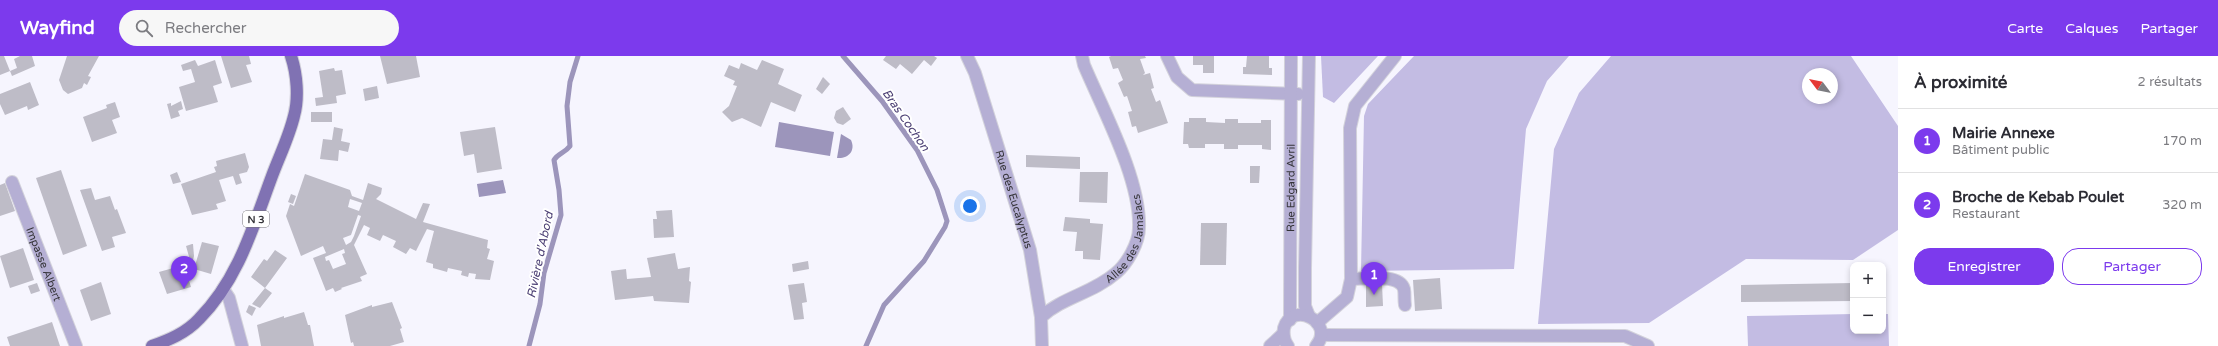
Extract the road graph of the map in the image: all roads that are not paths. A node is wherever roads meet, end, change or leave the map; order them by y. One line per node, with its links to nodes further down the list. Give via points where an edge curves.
1 (291, 56): 12 (main road, N 3, via 296,87 294,116 248,243)
2 (967, 56): 14 (street, Rue des Eucalyptus, via 980,88 1030,250)
3 (1082, 56): 14 (street, Allée des Jamalacs, via 1133,181 1139,229 1127,260 1118,272 1101,285 1053,306)
4 (1166, 56): 8 (street, via 1177,77 1192,90)
5 (1291, 56): 8 (street, Rue Edgard Avril)
6 (1309, 56): 9 (street, Rue Edgard Avril)
7 (1395, 56): 11 (street, via 1355,106 1350,128)
8 (1292, 94): 9 (street); 16 (street, Rue Edgard Avril)
9 (1310, 94): 15 (street, Rue Edgard Avril, via 1305,306)
10 (12, 182): 19 (street, Impasse Albert)
11 (1352, 279): 13 (street, via 1393,278 1404,289); 15 (street, via 1347,297)
12 (223, 290): 20 (main road, N 3, via 199,320 173,339); 21 (street, via 229,298)
13 (1405, 305)
14 (1041, 317): 22 (street, Rue des Eucalyptus)
15 (1313, 319): 16 (street, via 1299,315); 18 (street, Rue Edgard Avril)
16 (1290, 320): 17 (street)
17 (1283, 334): 23 (street); 24 (street)
18 (1321, 335): 25 (street); 26 (street, via 1625,336)
19 (76, 346)
20 (152, 346)
21 (242, 346)
22 (1042, 346)
23 (1270, 346)
24 (1288, 346)
25 (1316, 346)
26 (1648, 346)

